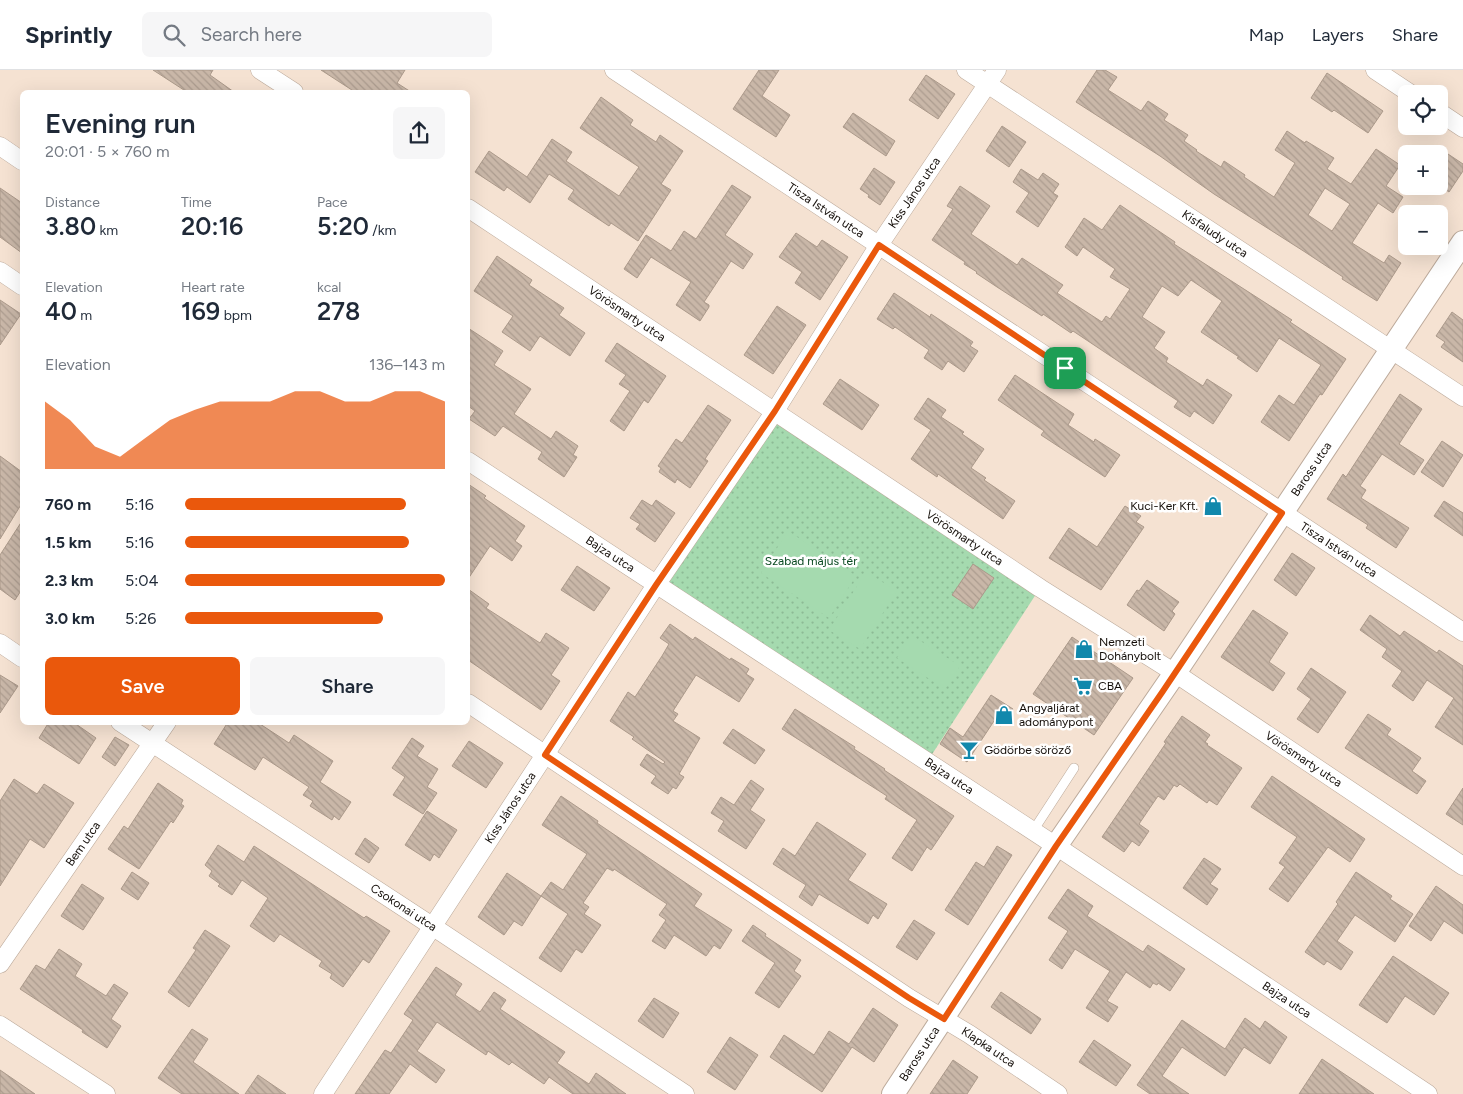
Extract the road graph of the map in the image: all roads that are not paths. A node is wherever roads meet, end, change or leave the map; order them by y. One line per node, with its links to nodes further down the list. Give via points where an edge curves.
1 (260, 70): 7 (street)
2 (614, 70): 14 (street, Tisza István utca)
3 (966, 70): 5 (street, Kisfaludy utca)
4 (1375, 70): 6 (street)
5 (992, 77): 14 (street, Kiss János utca); 17 (street, Kisfaludy utca)
6 (1398, 85)
7 (291, 90)
8 (1448, 118): 9 (street)
9 (1463, 128)
10 (0, 146): 11 (street)
11 (20, 160)
12 (470, 209): 19 (street, Vörösmarty utca)
13 (1463, 242): 17 (street, Baross utca)
14 (879, 245): 19 (street, Kiss János utca); 21 (street, Tisza István utca)
15 (0, 271): 16 (street)
16 (20, 285)
17 (1391, 350): 18 (street, Kisfaludy utca); 21 (street, Baross utca)
18 (1463, 397)
19 (775, 411): 22 (street, Kiss János utca); 26 (street, Vörösmarty utca, via 1040,588)
20 (470, 462): 22 (street, Bajza utca)
21 (1282, 513): 23 (street, Tisza István utca); 26 (street, Baross utca)
22 (656, 585): 31 (street, Kiss János utca); 33 (street, Bajza utca)
23 (1463, 632)
24 (0, 643): 25 (street)
25 (20, 657)
26 (1175, 673): 34 (street, Baross utca); 35 (street, Vörösmarty utca)
27 (470, 704): 31 (street, Klapka utca)
28 (124, 725): 30 (street, Csokonai utca)
29 (165, 725): 30 (street, Bem utca)
30 (152, 744): 36 (street, Csokonai utca); 37 (street, Bem utca)
31 (545, 755): 36 (street, Kiss János utca); 38 (street, Klapka utca)
32 (1074, 768): 33 (lane)
33 (1033, 831): 34 (street, Bajza utca)
34 (1056, 846): 38 (street, Baross utca); 45 (street, Bajza utca)
35 (1463, 866)
36 (432, 926): 41 (street, Kiss János utca); 42 (street, Csokonai utca)
37 (0, 964)
38 (944, 1019): 43 (street, Baross utca); 44 (street, Klapka utca)
39 (0, 1025): 40 (street)
40 (106, 1094)
41 (323, 1094)
42 (685, 1094)
43 (893, 1094)
44 (1058, 1094)
45 (1428, 1094)

